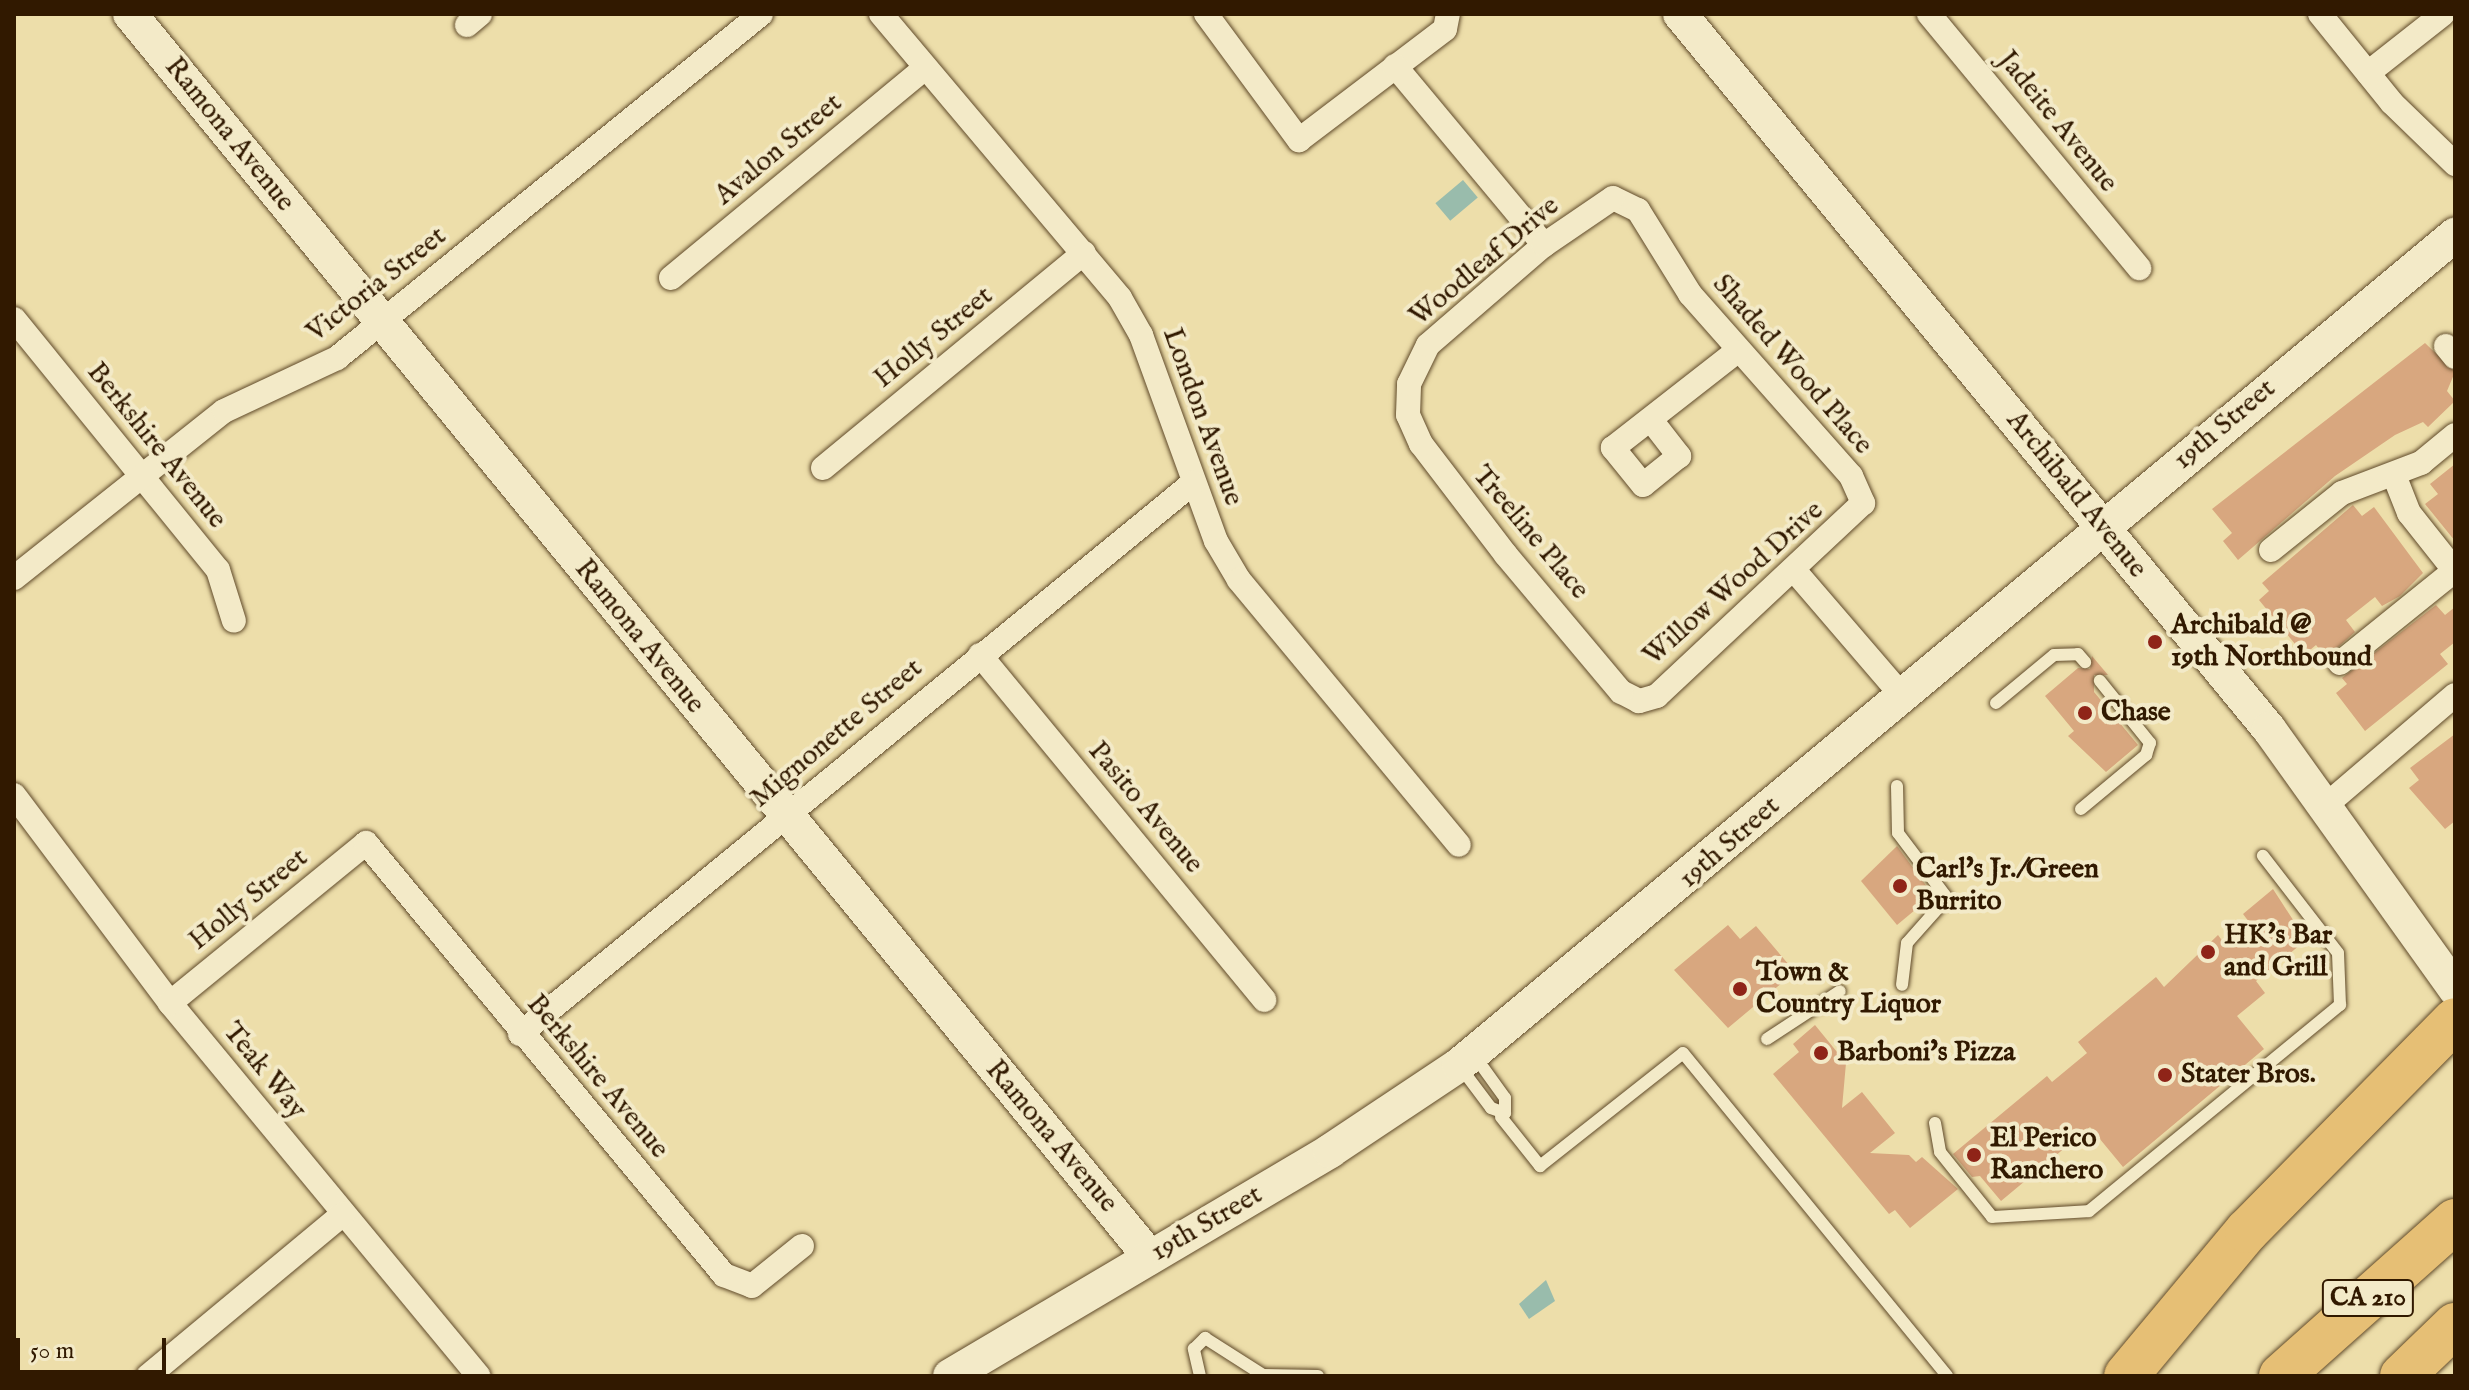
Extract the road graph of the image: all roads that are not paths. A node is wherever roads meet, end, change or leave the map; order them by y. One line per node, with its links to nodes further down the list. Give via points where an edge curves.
1 (130, 14): 21 (main road, Ramona Avenue)
2 (761, 14): 21 (street, Victoria Street)
3 (881, 14): 11 (street, London Avenue)
4 (1206, 14): 10 (street, via 1299,140)
5 (1448, 14): 10 (street, via 1445,29)
6 (1680, 14): 31 (main road, Archibald Avenue)
7 (1929, 14): 18 (street, Jadeite Avenue)
8 (2320, 14): 12 (street)
9 (2443, 14): 12 (street)
10 (1395, 66): 16 (street)
11 (925, 68): 17 (street, London Avenue); 19 (street, Avalon Street)
12 (2368, 73): 13 (street)
13 (2455, 164)
14 (1613, 198): 16 (street, Woodleaf Drive); 22 (street, Shaded Wood Place, via 1638,210 1660,251)
15 (2455, 235): 31 (main road, 19th Street)
16 (1544, 245): 23 (street, Woodleaf Drive, via 1428,345)
17 (1084, 253): 26 (street, Holly Street); 29 (street, London Avenue, via 1141,335)
18 (2139, 268)
19 (671, 278)
20 (14, 319): 27 (street, Berkshire Avenue)
21 (382, 322): 27 (street, Victoria Street, via 292,385 224,411); 49 (main road, Ramona Avenue)
22 (1736, 352): 24 (street); 30 (street, Shaded Wood Place, via 1851,476)
23 (1409, 384): 43 (street, Treeline Place, via 1408,415 1441,472 1621,692)
24 (1651, 420)
25 (2455, 435): 28 (street)
26 (823, 468)
27 (139, 474): 35 (street, Victoria Street); 36 (street, Berkshire Avenue, via 218,570)
28 (2394, 475): 32 (street, via 2342,493); 34 (street, via 2409,513)
29 (1193, 483): 37 (street, Mignonette Street); 51 (street, London Avenue, via 1239,580)
30 (1863, 503): 33 (street, Willow Wood Drive)
31 (2102, 526): 41 (main road, 19th Street); 47 (main road, Archibald Avenue)
32 (2271, 550)
33 (1794, 570): 41 (street); 43 (street, Willow Wood Drive, via 1657,696)
34 (2455, 571): 39 (street)
35 (14, 578)
36 (234, 621)
37 (980, 655): 49 (street, Mignonette Street); 56 (street, Pasito Avenue)
38 (2085, 662): 44 (lane, via 2078,654 2054,655)
39 (2340, 663)
40 (2100, 681): 48 (lane, via 2150,743 2146,755)
41 (1899, 692): 66 (main road, 19th Street, via 1721,853 1466,1060)
42 (2455, 695): 47 (street)
43 (1639, 701)
44 (1996, 703)
45 (1897, 786): 53 (lane, via 1898,833 1947,898 1907,943)
46 (14, 796): 57 (street, Teak Way)
47 (2325, 806): 54 (main road, Archibald Avenue)
48 (2081, 809)
49 (785, 816): 59 (street, Mignonette Street); 66 (main road, Ramona Avenue)
50 (366, 843): 57 (street, Holly Street); 59 (street, Berkshire Avenue)
51 (1459, 845)
52 (2263, 856): 62 (lane, via 2338,953 2340,1005 2089,1211 1992,1217 1940,1152)
53 (1902, 985)
54 (2455, 989)
55 (1840, 991): 60 (lane)
56 (1264, 1000)
57 (170, 1003): 63 (street, Teak Way)
58 (2455, 1020): 74 (highway, via 2247,1231)
59 (520, 1034): 65 (street, Berkshire Avenue, via 724,1275 752,1286)
60 (1767, 1039)
61 (1501, 1117): 73 (lane, via 1540,1166 1683,1053)
62 (1935, 1123)
63 (343, 1214): 68 (street); 69 (street, Teak Way)
64 (2455, 1221): 75 (highway, CA 210)
65 (802, 1246)
66 (1150, 1257): 70 (main road, 19th Street)
67 (2455, 1325): 76 (highway, CA 210)
68 (148, 1376)
69 (479, 1376)
70 (950, 1376)
71 (1200, 1376): 72 (lane, via 1194,1349 1205,1338 1263,1375)
72 (1318, 1376)
73 (1947, 1376)
74 (2126, 1376)
75 (2281, 1376)
76 (2402, 1376)

